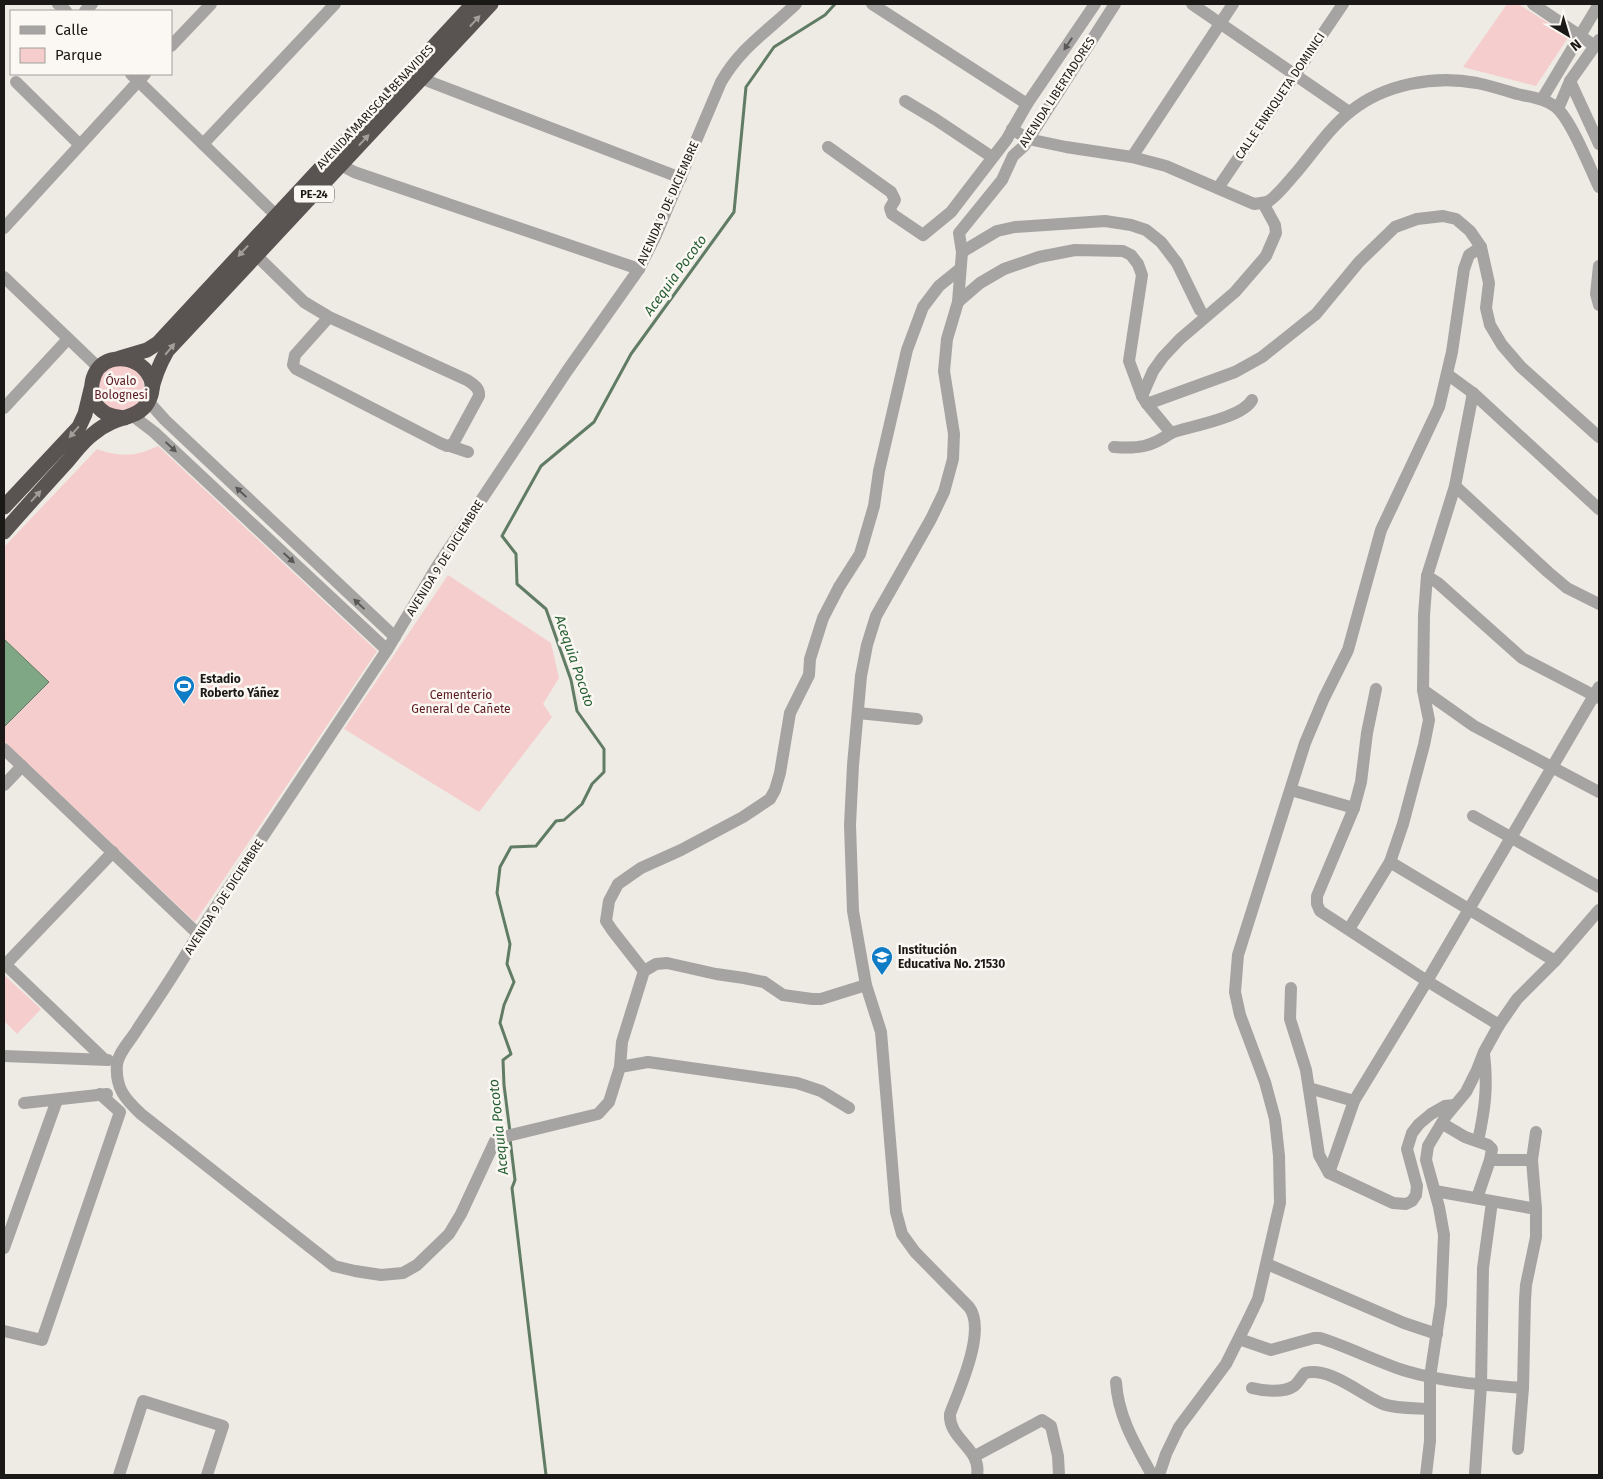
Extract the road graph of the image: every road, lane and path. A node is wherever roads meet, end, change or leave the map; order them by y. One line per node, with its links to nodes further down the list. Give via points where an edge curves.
1 (211, 4): 17 (street)
2 (335, 4): 31 (street)
3 (473, 4): 42 (highway, AVENIDA MARISCAL BENAVIDES / PE-24)
4 (491, 4): 20 (highway, AVENIDA MARISCAL BENAVIDES / PE-24, one-way to 4)
5 (796, 4): 38 (street, AVENIDA 9 DE DICIEMBRE, via 744,50 728,69)
6 (872, 4): 25 (street)
7 (1095, 4): 25 (street, AVENIDA LIBERTADORES, one-way to 25)
8 (1115, 4): 29 (street, AVENIDA LIBERTADORES)
9 (1192, 4): 14 (street)
10 (1233, 4): 14 (street)
11 (1342, 4): 18 (street, CALLE ENRIQUETA DOMINICI)
12 (1533, 4): 15 (street)
13 (1599, 4): 15 (street)
14 (1220, 23): 18 (street); 36 (street)
15 (1578, 36): 16 (street); 23 (street)
16 (1597, 43): 21 (street)
17 (172, 45)
18 (1295, 74): 27 (street); 39 (street, CALLE ENRIQUETA DOMINICI)
19 (138, 76): 30 (street); 31 (street)
20 (422, 78): 37 (highway, AVENIDA MARISCAL BENAVIDES / PE-24, one-way to 20); 38 (street)
21 (1570, 81): 26 (street); 32 (street)
22 (16, 82): 30 (street)
23 (1542, 99): 26 (street); 27 (street, via 1475,83 1426,82 1387,90)
24 (905, 102): 35 (street)
25 (1027, 104): 28 (street, AVENIDA LIBERTADORES)
26 (1558, 109): 40 (street)
27 (1350, 112): 41 (street, via 1282,190)
28 (1010, 134): 29 (street); 34 (street, AVENIDA LIBERTADORES); 35 (street)
29 (1028, 140): 34 (street, AVENIDA LIBERTADORES); 36 (street)
30 (79, 144): 43 (street)
31 (203, 144): 42 (street)
32 (1599, 144)
33 (828, 147): 35 (street, via 892,192 895,200 890,208 892,214 922,235 951,212)
34 (1013, 156): 45 (street, via 1002,180 959,233)
35 (992, 157)
36 (1132, 157): 39 (street, via 1166,166)
37 (342, 165): 42 (highway, AVENIDA MARISCAL BENAVIDES / PE-24); 48 (street, via 354,172)
38 (681, 178): 48 (street, AVENIDA 9 DE DICIEMBRE)
39 (1218, 188): 41 (street, via 1254,204)
40 (1599, 188)
41 (1262, 203): 62 (street, via 1276,233 1266,256 1235,292 1163,357 1153,370)
42 (281, 220): 46 (highway, AVENIDA MARISCAL BENAVIDES / PE-24); 56 (highway, AVENIDA MARISCAL BENAVIDES / PE-24, one-way to 56, via 158,343)
43 (4, 228)
44 (1481, 248): 58 (street, via 1469,255 1464,269); 62 (street, via 1470,231 1449,217 1417,219 1395,227 1359,262 1316,314 1262,357 1235,372); 67 (street, via 1489,283 1486,308 1490,324 1502,345 1521,368)
45 (962, 250): 49 (street); 53 (street, via 997,231 1015,227 1105,221 1131,225 1146,230 1161,242 1177,263)
46 (257, 256): 54 (street, via 304,302); 61 (highway, AVENIDA MARISCAL BENAVIDES / PE-24, one-way to 46, via 154,376 168,351)
47 (1599, 266): 52 (street, via 1596,294)
48 (639, 269): 77 (street, AVENIDA 9 DE DICIEMBRE, via 436,568)
49 (960, 270): 51 (street); 102 (street, via 939,286 924,307 907,350 874,506 860,554 823,618 810,659 809,675 790,713 773,795 743,817 641,868 618,884 609,901 606,921)
50 (4, 277): 55 (street)
51 (958, 302): 62 (street, via 1004,269 1039,257 1075,250 1123,251 1132,255 1142,275 1129,361); 82 (street, via 944,371 954,434 953,460 944,492 931,519 876,616 861,676)
52 (1599, 305)
53 (1200, 310)
54 (329, 317): 68 (street, via 467,380 478,389 478,396); 68 (street, via 295,355 293,365 296,369)
55 (68, 339): 57 (street); 64 (street)
56 (120, 358): 57 (highway); 61 (highway, via 140,364 147,372 151,382)
57 (99, 368): 59 (highway)
58 (1447, 374): 60 (street); 88 (street, via 1439,406 1381,530 1348,650 1305,742)
59 (91, 387): 65 (highway, via 101,410 112,417); 72 (highway, one-way to 72, via 79,427)
60 (1473, 393): 71 (street); 73 (street)
61 (150, 397): 65 (highway, via 142,410); 77 (street, one-way to 61, via 164,420)
62 (1144, 400): 66 (street)
63 (1252, 400): 66 (street, via 1245,409 1233,415)
64 (4, 408)
65 (129, 417): 74 (highway, one-way to 65, via 90,436); 78 (street, one-way to 78, via 154,432)
66 (1171, 433): 69 (street, via 1156,444)
67 (1599, 437)
68 (450, 446): 70 (street)
69 (1114, 447)
70 (468, 452)
71 (1455, 486): 75 (street); 76 (street, via 1567,588)
72 (4, 507)
73 (1599, 509)
74 (4, 532)
75 (1427, 576): 80 (street); 81 (street, via 1446,589 1522,658)
76 (1599, 604)
77 (395, 637): 78 (street, AVENIDA 9 DE DICIEMBRE)
78 (387, 650): 99 (street, AVENIDA 9 DE DICIEMBRE)
79 (1376, 689): 90 (street)
80 (1423, 690): 86 (street, via 1474,726); 94 (street, via 1429,720)
81 (1598, 694): 86 (street)
82 (858, 713): 83 (street); 104 (street, via 850,825 853,911)
83 (917, 719)
84 (4, 749): 85 (street)
85 (22, 766): 87 (street); 93 (street)
86 (1552, 768): 89 (street); 92 (street)
87 (4, 785)
88 (1290, 790): 90 (street); 131 (street, via 1238,956 1235,992 1275,1119 1280,1203)
89 (1599, 792)
90 (1354, 808): 98 (street, via 1316,904 1320,911)
91 (1473, 816): 92 (street)
92 (1511, 839): 95 (street); 96 (street)
93 (113, 852): 99 (street); 101 (street)
94 (1390, 862): 96 (street); 98 (street)
95 (1599, 887)
96 (1469, 910): 100 (street); 103 (street)
97 (1599, 910): 100 (street)
98 (1350, 929): 103 (street)
99 (198, 934): 110 (street, AVENIDA 9 DE DICIEMBRE)
100 (1556, 961): 106 (street, via 1517,999)
101 (4, 965): 109 (street)
102 (644, 970): 104 (street, via 667,963 764,982 783,995 812,999); 111 (street, via 622,1042)
103 (1427, 981): 106 (street); 116 (street)
104 (866, 985): 142 (street, via 881,1032 896,1212 902,1234 973,1313 974,1347 950,1421)
105 (1291, 988): 112 (street, via 1290,1019)
106 (1499, 1025): 107 (street)
107 (1484, 1052): 118 (street, via 1466,1092); 122 (street, via 1487,1080 1485,1112)
108 (4, 1056): 109 (street)
109 (104, 1059): 110 (street)
110 (117, 1062): 114 (street)
111 (620, 1066): 114 (street, via 609,1102 598,1114 503,1137 494,1144 448,1234 417,1265 403,1273 381,1275 334,1266 141,1114); 119 (street, via 648,1062 797,1083 821,1091)
112 (1309, 1088): 116 (street); 125 (street, via 1319,1155)
113 (100, 1094): 114 (street); 115 (street); 132 (street, via 120,1112 42,1340)
114 (122, 1094)
115 (57, 1100): 117 (street); 130 (street)
116 (1354, 1101): 125 (street)
117 (24, 1103)
118 (1454, 1105): 120 (street); 125 (street, via 1431,1114 1412,1133 1407,1149 1418,1186 1412,1201 1393,1203)
119 (849, 1108)
120 (1443, 1124): 122 (street); 126 (street, via 1428,1146 1426,1160)
121 (1536, 1132): 124 (street)
122 (1478, 1141): 123 (street, via 1492,1149)
123 (1490, 1160): 124 (street); 127 (street)
124 (1532, 1160): 129 (street)
125 (1329, 1173)
126 (1435, 1191): 127 (street); 133 (street, via 1444,1235)
127 (1477, 1198): 128 (street)
128 (1492, 1202): 129 (street); 137 (street, via 1483,1268)
129 (1536, 1208): 139 (street, via 1536,1237 1526,1292)
130 (4, 1248)
131 (1267, 1264): 133 (street); 134 (street, via 1258,1298)
132 (4, 1331)
133 (1437, 1334): 135 (street)
134 (1239, 1339): 135 (street, via 1271,1350 1320,1338); 149 (street, via 1226,1364 1179,1427)
135 (1430, 1377): 137 (street); 140 (street)
136 (1116, 1382): 148 (street, via 1124,1422)
137 (1481, 1385): 139 (street); 143 (street)
138 (1252, 1388): 140 (street, via 1269,1391 1289,1388 1305,1373 1318,1372 1385,1405)
139 (1523, 1388): 141 (street)
140 (1430, 1409): 150 (street)
141 (1518, 1449)
142 (975, 1456): 146 (street, via 979,1469); 147 (street, via 1042,1420 1051,1426)
143 (1475, 1473)
144 (119, 1475): 145 (street, via 143,1401 223,1426)
145 (207, 1475)
146 (977, 1475)
147 (1059, 1475)
148 (1152, 1475)
149 (1159, 1475)
150 (1426, 1475)

